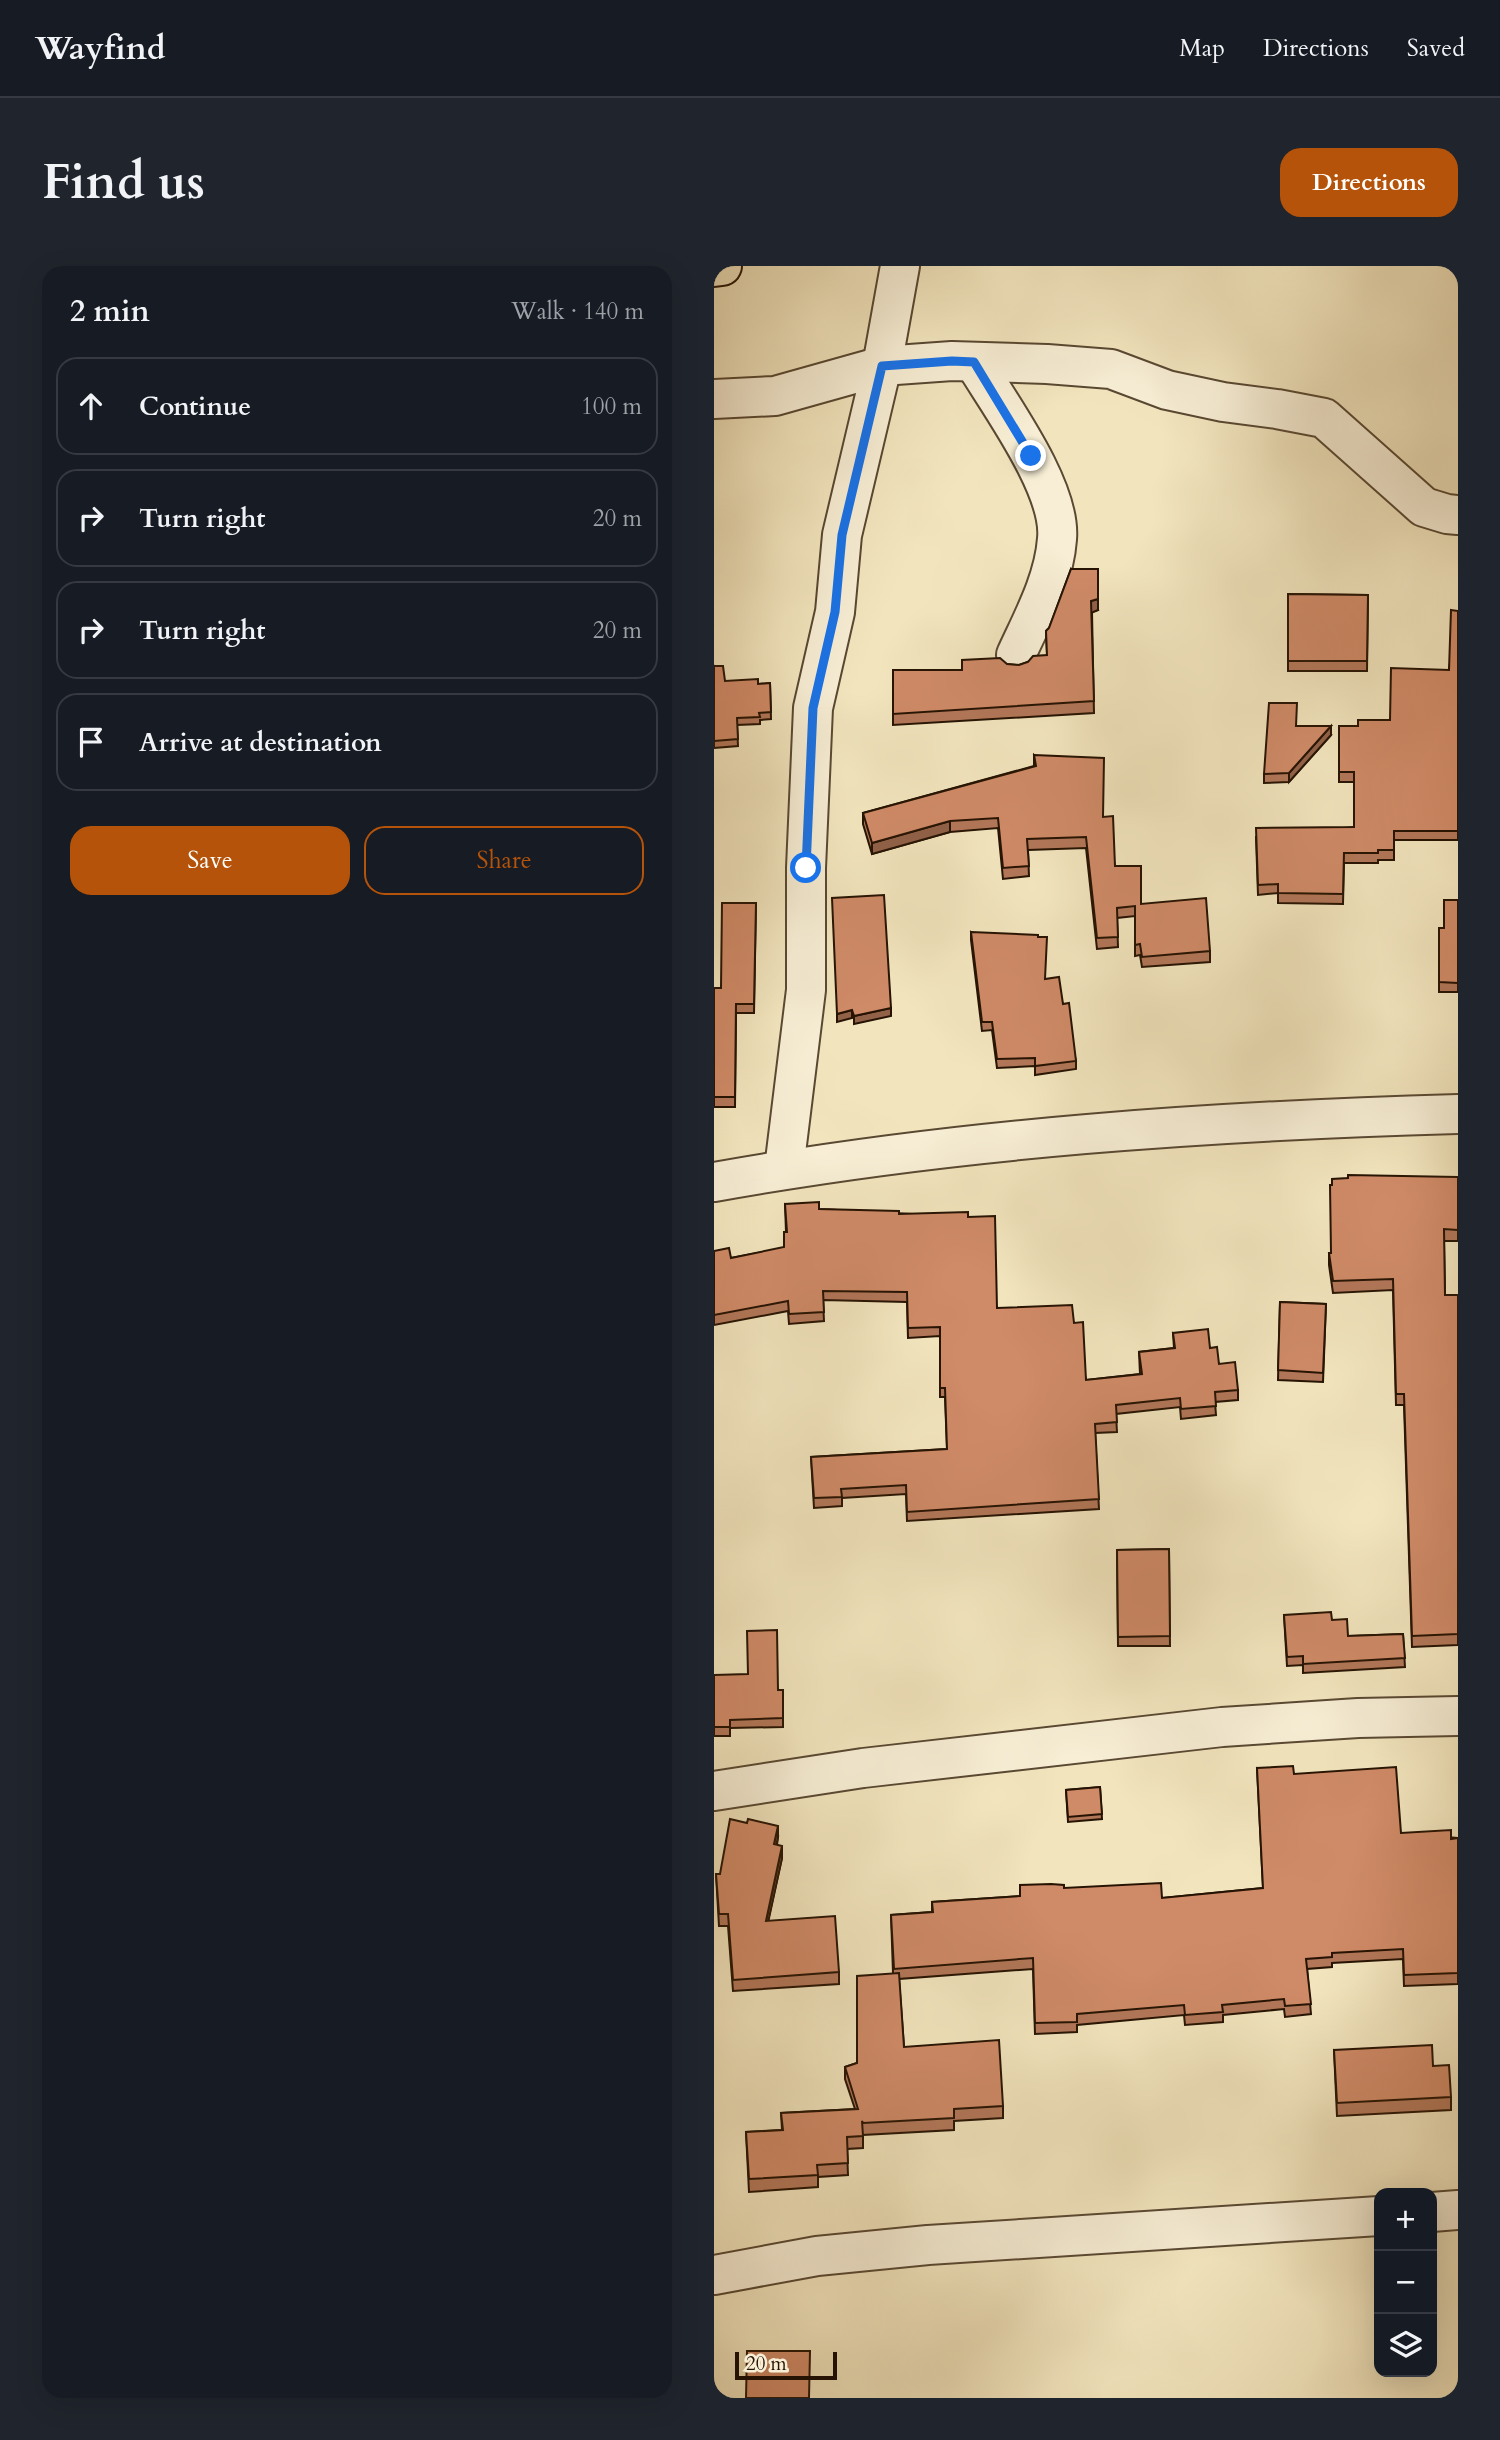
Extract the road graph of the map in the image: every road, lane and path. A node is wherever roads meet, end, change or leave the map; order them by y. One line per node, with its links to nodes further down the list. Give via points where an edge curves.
1 (722, 266): 3 (highway)
2 (900, 266): 5 (street)
3 (714, 267)
4 (974, 362): 5 (street); 7 (street, via 1111,369 1167,390 1324,418 1424,507); 8 (street, via 1031,456 1053,506 1058,536 1045,589)
5 (882, 366): 6 (street, via 775,396); 10 (street, via 842,535 835,612 813,708 806,990)
6 (714, 400)
7 (1458, 515)
8 (1016, 655)
9 (1458, 1114): 10 (street, via 1131,1131 960,1146)
10 (784, 1169): 11 (street)
11 (714, 1182)
12 (1458, 1716): 13 (street, via 1222,1727 863,1768)
13 (715, 1794)
14 (1458, 2210): 15 (street)
15 (1437, 2212)
16 (1374, 2216): 17 (street, via 928,2245 817,2256)
17 (714, 2275)

